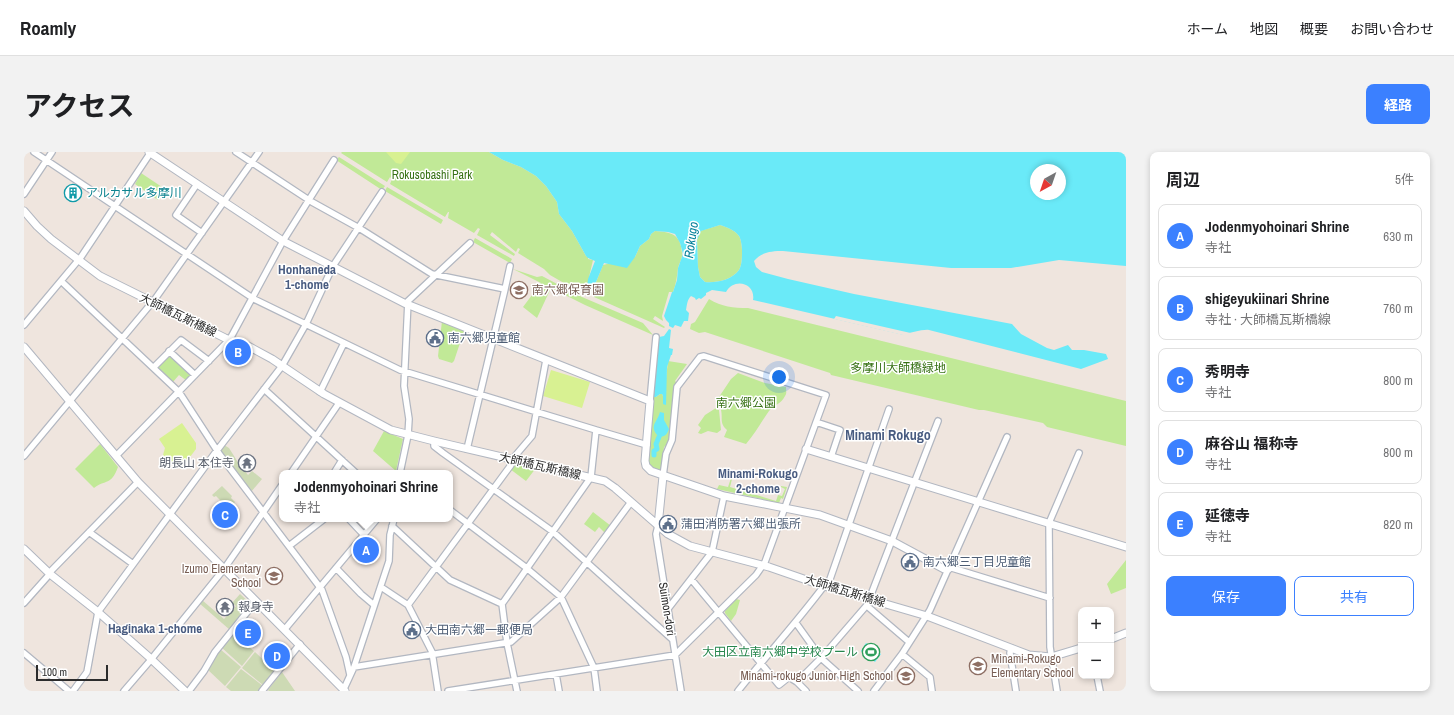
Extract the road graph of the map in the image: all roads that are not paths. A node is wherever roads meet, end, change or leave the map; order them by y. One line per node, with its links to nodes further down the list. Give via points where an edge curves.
1 (34, 152): 6 (street)
2 (52, 152): 6 (street)
3 (150, 152): 9 (street); 14 (street)
4 (236, 152): 8 (street)
5 (259, 152): 8 (street)
6 (47, 160): 11 (street); 14 (street)
7 (334, 160): 12 (street)
8 (252, 163): 12 (street); 13 (street)
9 (197, 184): 13 (street); 17 (street, via 176,215)
10 (382, 192): 16 (street)
11 (24, 194)
12 (309, 200): 16 (street); 18 (street)
13 (224, 202): 17 (street); 18 (street)
14 (115, 206): 20 (street); 21 (street)
15 (24, 211): 21 (street, 大師橋瓦斯橋線, via 51,239)
16 (359, 228): 22 (street); 24 (street)
17 (202, 233): 20 (street)
18 (283, 241): 22 (street); 27 (street)
19 (470, 243): 24 (street)
20 (187, 254): 27 (street); 28 (street)
21 (78, 261): 25 (street); 28 (street, 大師橋瓦斯橋線, via 105,279)
22 (333, 266): 29 (street); 30 (street)
23 (510, 266): 26 (street)
24 (436, 275): 26 (street); 29 (street, via 408,301)
25 (61, 281): 31 (street); 33 (street)
26 (505, 289): 35 (street)
27 (252, 298): 30 (street); 34 (street)
28 (152, 302): 33 (street); 34 (street, 大師橋瓦斯橋線)
29 (408, 304): 35 (street); 43 (street)
30 (306, 324): 36 (street); 41 (street)
31 (24, 326)
32 (656, 337): 49 (street)
33 (122, 339): 42 (street); 50 (street)
34 (230, 339): 40 (street); 41 (street, 大師橋瓦斯橋線, via 248,346)
35 (493, 339): 39 (street); 48 (street)
36 (344, 343): 43 (street); 47 (street)
37 (24, 348): 50 (street)
38 (169, 351): 40 (street, via 181,340); 42 (street); 44 (street)
39 (546, 360): 49 (street); 53 (street)
40 (209, 361): 44 (street)
41 (282, 366): 45 (street); 47 (street, 大師橋瓦斯橋線)
42 (154, 367): 46 (street)
43 (405, 371): 48 (street); 57 (street)
44 (195, 375): 46 (street)
45 (264, 389): 58 (street); 64 (street)
46 (179, 392): 64 (street); 67 (street)
47 (320, 392): 51 (street, 大師橋瓦斯橋線)
48 (480, 393): 53 (street); 62 (street)
49 (650, 401): 61 (street)
50 (70, 402): 66 (street, via 27,448); 67 (street)
51 (339, 403): 57 (street, 大師橋瓦斯橋線, via 385,427); 58 (street)
52 (889, 409): 71 (street)
53 (536, 411): 56 (street); 70 (street, via 532,436)
54 (938, 421): 79 (street)
55 (816, 422): 63 (street); 68 (street, via 840,430); 76 (street, via 826,395 704,356 700,357 678,387 672,440 666,454)
56 (596, 430): 61 (street); 77 (street)
57 (408, 435): 60 (street, 大師橋瓦斯橋線); 75 (street)
58 (316, 437): 69 (street); 72 (street)
59 (1007, 437): 84 (street)
60 (434, 441): 62 (street, 大師橋瓦斯橋線); 81 (street, via 434,446)
61 (647, 445): 76 (street, via 646,466)
62 (467, 449): 70 (street, 大師橋瓦斯橋線)
63 (806, 449): 68 (street); 85 (street)
64 (217, 450): 86 (street); 88 (street)
65 (1079, 453): 94 (street)
66 (24, 456)
67 (116, 456): 78 (street)
68 (831, 457): 71 (street)
69 (342, 460): 73 (street); 74 (street)
70 (513, 460): 77 (street, 大師橋瓦斯橋線); 81 (street)
71 (869, 468): 79 (street); 95 (street)
72 (292, 470)
73 (336, 470)
74 (353, 470)
75 (401, 470)
76 (663, 476): 82 (street); 97 (street)
77 (591, 477): 83 (street, 大師橋瓦斯橋線, via 605,481); 98 (street)
78 (138, 482): 88 (street); 99 (street)
79 (915, 482): 84 (street); 101 (street)
80 (279, 489): 86 (street)
81 (493, 489): 93 (street); 98 (street)
82 (724, 496): 85 (street); 105 (street)
83 (631, 502): 97 (street, 大師橋瓦斯橋線); 106 (street)
84 (978, 502): 94 (street); 113 (street)
85 (784, 509): 95 (street, via 820,515); 108 (street)
86 (264, 511): 102 (street); 112 (street)
87 (453, 512): 93 (street)
88 (170, 515): 107 (street); 112 (street)
89 (320, 522): 102 (street)
90 (352, 522): 100 (street)
91 (375, 522): 100 (street)
92 (393, 522): 96 (street)
93 (467, 524): 109 (street); 111 (street)
94 (1049, 524): 103 (street); 120 (street)
95 (849, 525): 101 (street); 116 (street, via 829,582)
96 (392, 526): 109 (street); 117 (street, via 389,561)
97 (658, 526): 105 (street, 大師橋瓦斯橋線, via 685,545); 127 (street, Suimon-dori, via 656,534)
98 (552, 530): 106 (street); 111 (street)
99 (89, 532): 107 (street); 114 (street)
100 (364, 535): 110 (street)
101 (892, 541): 113 (street); 122 (street)
102 (289, 546): 118 (street)
103 (1126, 547)
104 (24, 549): 114 (street)
105 (712, 552): 108 (street, 大師橋瓦斯橋線); 115 (street)
106 (586, 562): 119 (street); 135 (street)
107 (133, 564): 128 (street)
108 (763, 566): 116 (street, 大師橋瓦斯橋線); 129 (street)
109 (436, 567): 124 (street, via 450,580); 125 (street)
110 (336, 568): 118 (street); 126 (street)
111 (526, 568): 119 (street); 124 (street)
112 (224, 569): 121 (street); 147 (street)
113 (948, 569): 120 (street, via 952,568); 130 (street)
114 (50, 574): 123 (street); 128 (street)
115 (691, 580): 127 (street); 129 (street)
116 (824, 586): 122 (street, 大師橋瓦斯橋線); 131 (street)
117 (381, 587): 125 (street); 126 (street)
118 (320, 588): 132 (street); 152 (street, via 346,657)
119 (561, 597): 137 (street, via 512,642); 150 (street)
120 (1050, 598): 145 (street)
121 (256, 600): 132 (street); 161 (street, via 215,652)
122 (868, 602): 130 (street, 大師橋瓦斯橋線); 136 (street); 146 (street)
123 (24, 603)
124 (502, 604): 137 (street)
125 (408, 605): 143 (street)
126 (374, 606): 149 (street)
127 (667, 610): 135 (street, Suimon-dori)
128 (98, 612): 147 (street); 158 (street, via 87,672)
129 (718, 612): 144 (street); 148 (street)
130 (927, 616): 136 (street); 139 (street, 大師橋瓦斯橋線)
131 (796, 623): 146 (street); 148 (street)
132 (285, 629): 138 (street)
133 (1126, 633): 134 (street)
134 (1114, 638)
135 (672, 639): 144 (street, Suimon-dori)
136 (909, 642): 142 (street)
137 (507, 643): 143 (street); 154 (street)
138 (300, 644): 156 (street); 162 (street)
139 (1011, 648): 145 (street, 大師橋瓦斯橋線, via 1029,655); 174 (street)
140 (1078, 649): 145 (street, 大師橋瓦斯橋線)
141 (24, 653): 157 (street)
142 (902, 654): 172 (street); 173 (street, via 930,677)
143 (432, 655): 149 (street); 163 (street)
144 (675, 655): 150 (street); 168 (street, Suimon-dori)
145 (1051, 657): 175 (street)
146 (821, 658): 155 (street); 171 (street)
147 (151, 659): 159 (street); 160 (street)
148 (760, 663): 155 (street, via 779,685 789,677); 169 (street)
149 (354, 667): 152 (street)
150 (594, 668): 151 (street); 167 (street)
151 (556, 674): 154 (street); 166 (street)
152 (350, 675): 156 (street)
153 (1098, 679): 176 (street)
154 (515, 681): 164 (street); 165 (street)
155 (797, 682): 170 (street)
156 (344, 690)
157 (69, 691)
158 (73, 691)
159 (124, 691)
160 (185, 691)
161 (189, 691)
162 (262, 691)
163 (438, 691)
164 (448, 691)
165 (517, 691)
166 (559, 691)
167 (597, 691)
168 (681, 691)
169 (738, 691)
170 (806, 691)
171 (858, 691)
172 (874, 691)
173 (932, 691)
174 (1016, 691)
175 (1057, 691)
176 (1100, 691)

